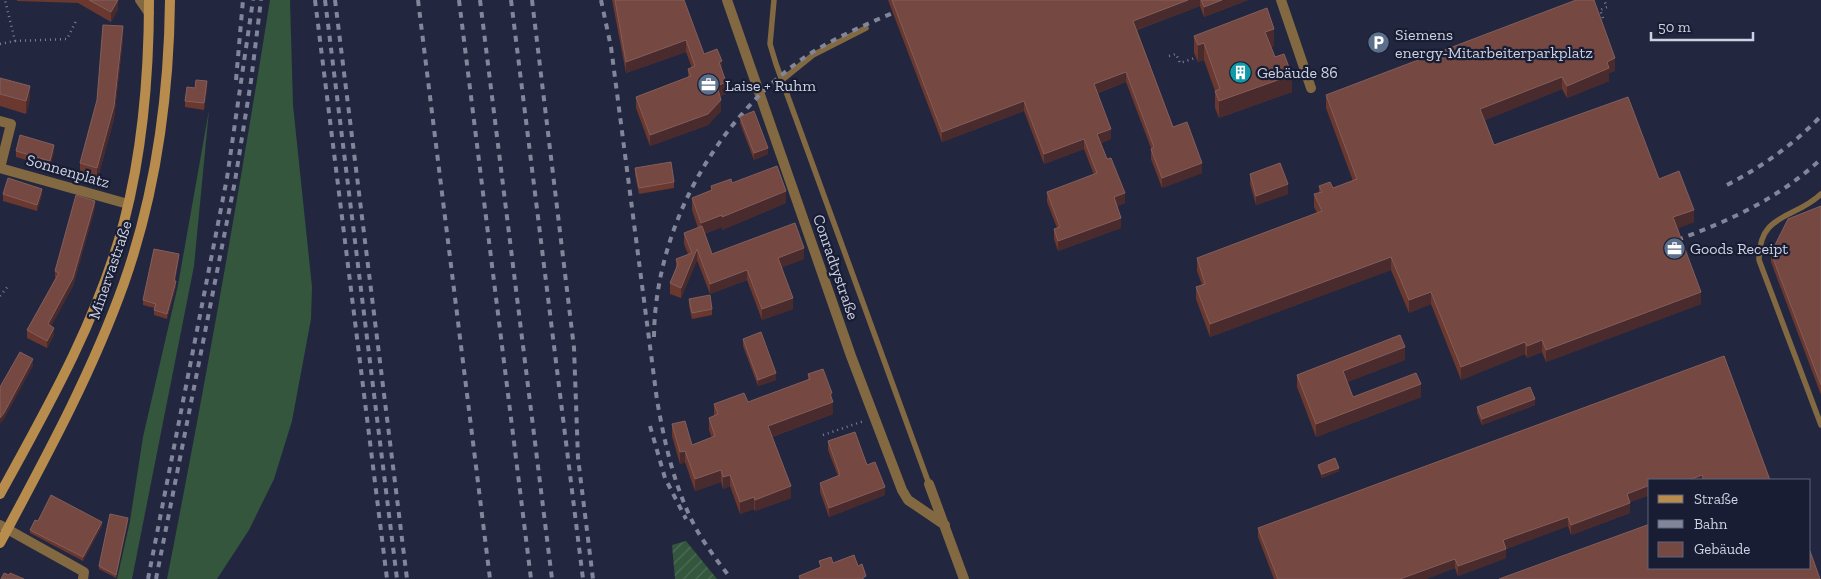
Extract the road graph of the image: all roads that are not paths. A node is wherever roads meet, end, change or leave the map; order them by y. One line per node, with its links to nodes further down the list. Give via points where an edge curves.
1 (140, 0): 7 (street)
2 (149, 0): 7 (main road, Minervastraße)
3 (170, 0): 19 (main road, Minervastraße, via 161,129 136,247 95,356)
4 (727, 0): 18 (street, Conradtystraße, via 902,490 908,500)
5 (774, 0): 9 (lane, via 770,44)
6 (1281, 0): 10 (street)
7 (149, 13): 14 (main road, Minervastraße, via 144,116)
8 (866, 28): 9 (lane, via 813,55)
9 (782, 80): 16 (lane)
10 (1311, 88)
11 (0, 121): 12 (street, Sonnenplatz, via 11,124)
12 (0, 168): 14 (street, Sonnenplatz)
13 (1819, 197): 15 (lane, via 1769,226 1759,242 1759,260)
14 (128, 204): 17 (main road, Minervastraße, via 88,323)
15 (1821, 425)
16 (929, 484): 18 (street)
17 (0, 494)
18 (946, 524): 22 (street)
19 (4, 527): 20 (main road, Minervastraße); 21 (street, via 84,572)
20 (0, 543)
21 (83, 579)
22 (964, 579)

